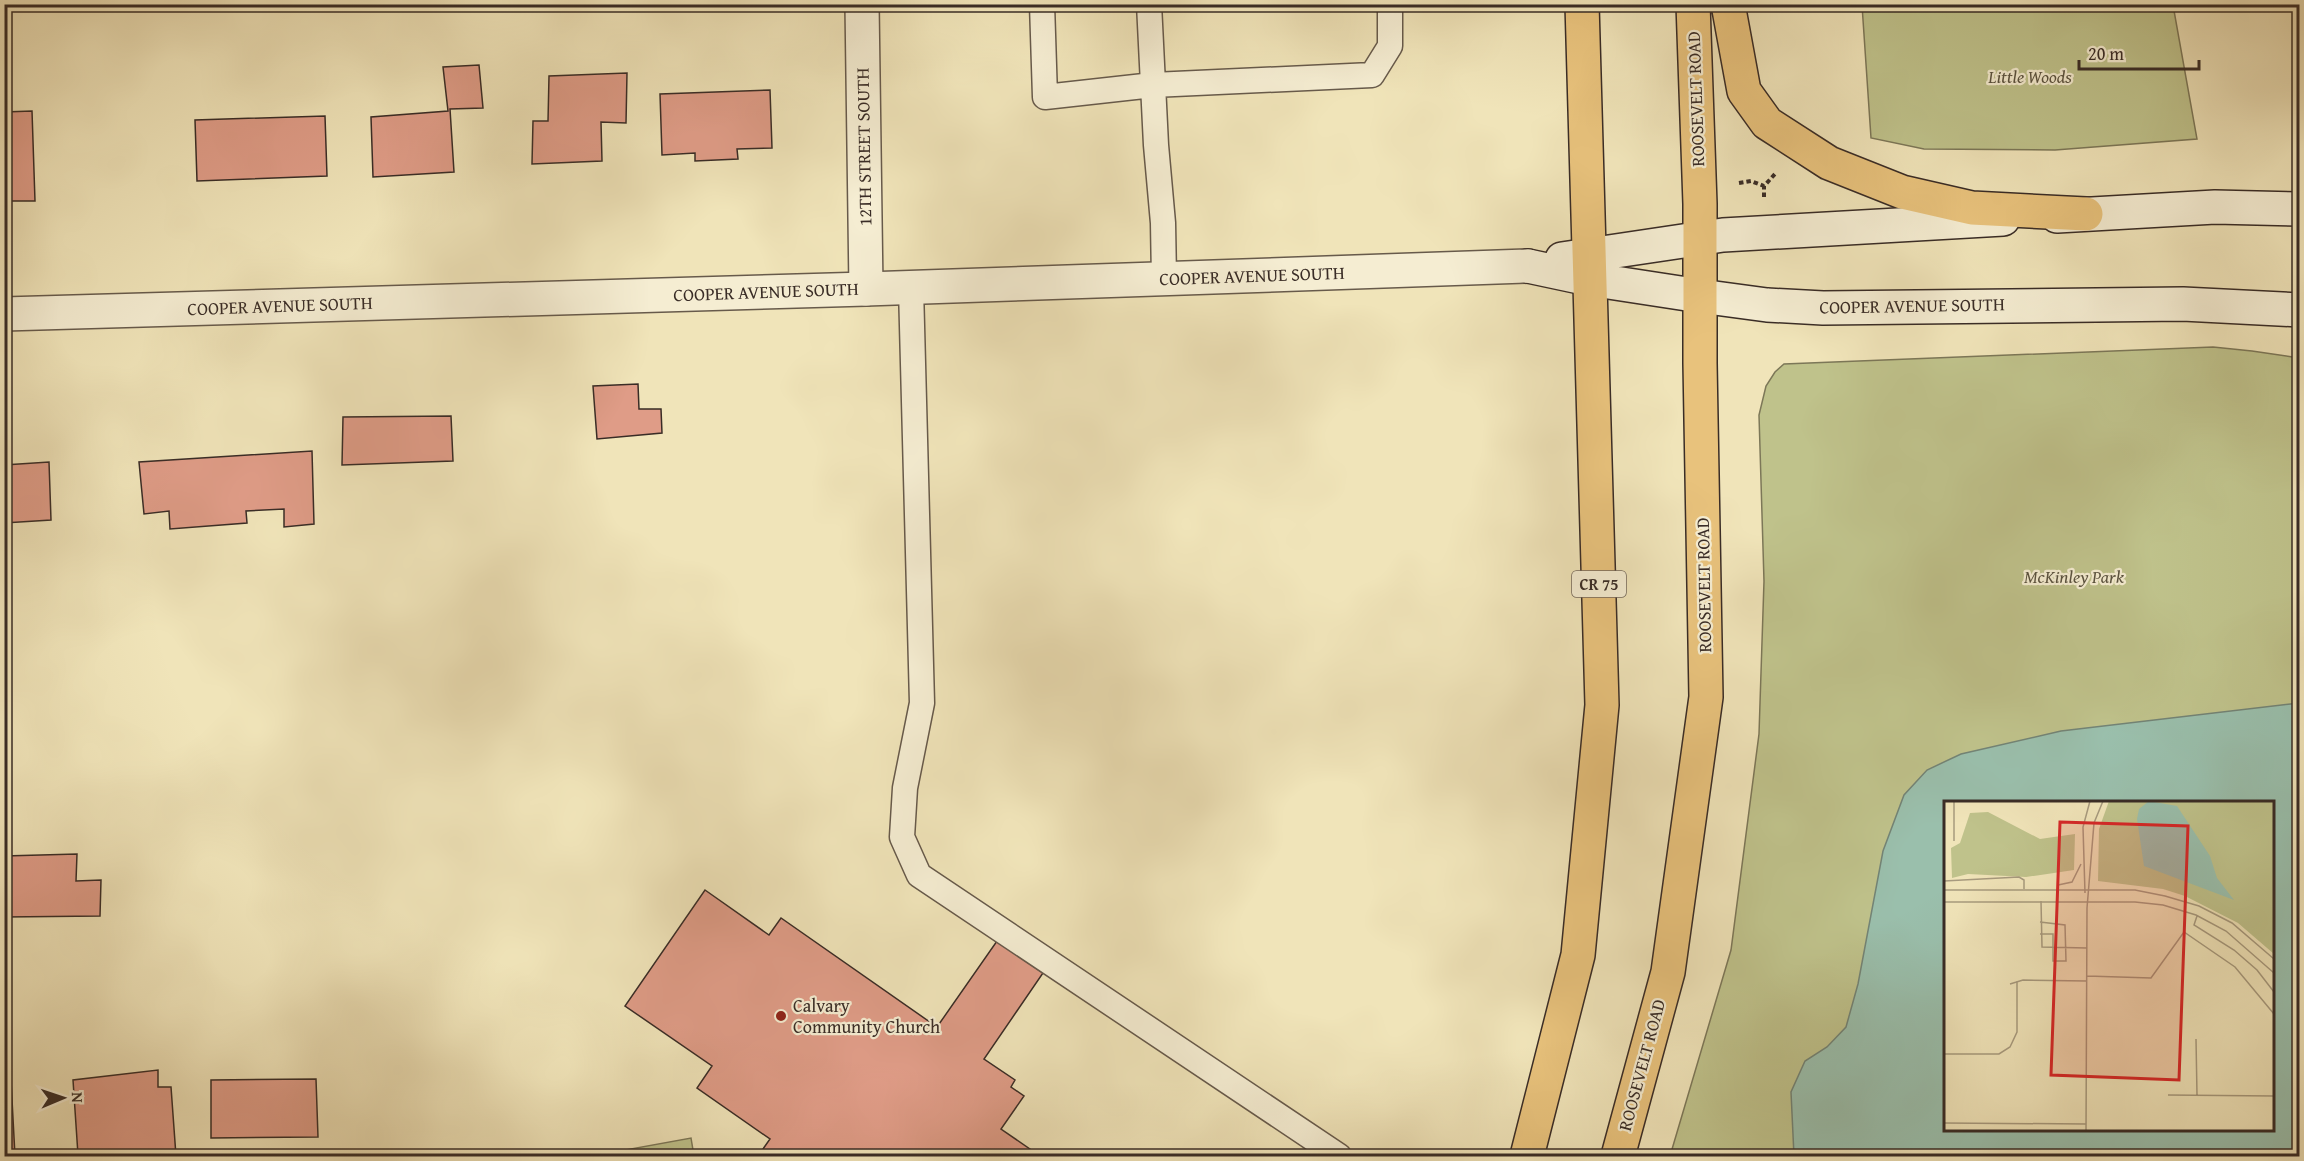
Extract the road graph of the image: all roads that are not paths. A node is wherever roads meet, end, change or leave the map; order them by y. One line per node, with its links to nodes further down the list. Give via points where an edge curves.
1 (862, 4): 15 (street, 12TH STREET SOUTH)
2 (1042, 4): 8 (lane, via 1045,97)
3 (1149, 4): 8 (lane)
4 (1390, 4): 8 (lane, via 1390,46 1372,75)
5 (1582, 4): 12 (main road, CR 75)
6 (1693, 4): 11 (main road, ROOSEVELT ROAD)
7 (1728, 4): 10 (main road, via 1744,91 1767,123 1829,163 1902,192 1972,208)
8 (1153, 84): 13 (lane)
9 (2300, 208): 10 (street, COOPER AVENUE SOUTH, via 2215,207)
10 (2086, 214): 11 (street, COOPER AVENUE SOUTH, via 1764,231)
11 (1700, 238): 12 (street, COOPER AVENUE SOUTH); 16 (main road, ROOSEVELT ROAD)
12 (1589, 266): 13 (street, COOPER AVENUE SOUTH); 16 (street, COOPER AVENUE SOUTH); 20 (main road, CR 75, via 1602,705 1578,955)
13 (1164, 279): 14 (street, COOPER AVENUE SOUTH)
14 (911, 288): 15 (street, COOPER AVENUE SOUTH); 19 (lane, via 922,703 905,788 902,837 919,875)
15 (866, 290): 18 (street, COOPER AVENUE SOUTH)
16 (1700, 296): 17 (street, COOPER AVENUE SOUTH, via 1823,308 2182,304); 21 (main road, ROOSEVELT ROAD, via 1706,697 1668,972)
17 (2300, 310)
18 (4, 314)
19 (1339, 1156)
20 (1527, 1156)
21 (1618, 1156)

